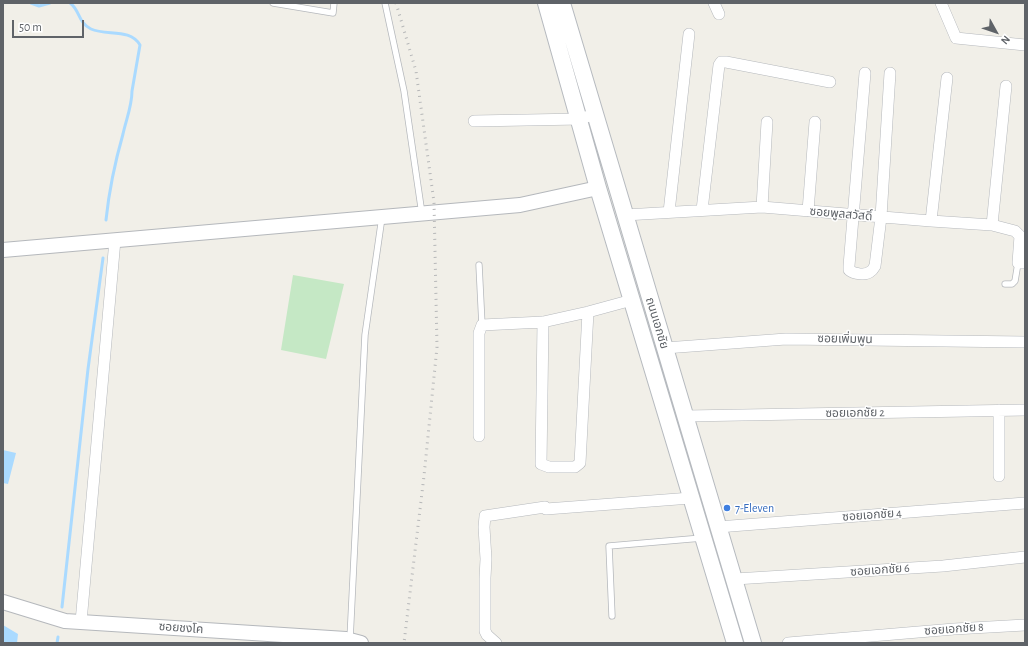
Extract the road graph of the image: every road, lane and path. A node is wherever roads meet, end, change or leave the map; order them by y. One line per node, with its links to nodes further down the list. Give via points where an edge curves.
1 (273, 3): 2 (lane, via 333,12)
2 (334, 3)
3 (386, 3): 26 (lane, via 404,91)
4 (546, 3): 17 (main road, ถนนเอกชัย)
5 (562, 3): 16 (main road, ถนนเอกชัย)
6 (714, 3): 8 (street)
7 (941, 3): 10 (street, via 956,38)
8 (719, 14)
9 (689, 34): 25 (street)
10 (1025, 45)
11 (865, 73): 28 (street)
12 (890, 73): 30 (street)
13 (947, 78): 31 (street)
14 (830, 82): 23 (street, via 721,62)
15 (1006, 86): 32 (street)
16 (595, 114): 17 (street); 27 (main road, ถนนเอกชัย)
17 (580, 118): 18 (street); 21 (main road, ถนนเอกชัย)
18 (474, 121)
19 (767, 122): 22 (street)
20 (815, 122): 24 (street)
21 (598, 188): 26 (street, via 520,204); 38 (main road, ถนนเอกชัย)
22 (762, 207): 23 (street, ซอยพูลสวัสดิ์); 24 (street, ซอยพูลสวัสดิ์)
23 (702, 210): 25 (street, ซอยพูลสวัสดิ์)
24 (808, 211): 28 (street, ซอยพูลสวัสดิ์)
25 (669, 212): 27 (street, ซอยพูลสวัสดิ์)
26 (422, 214): 29 (street)
27 (624, 215): 43 (main road, ถนนเอกชัย)
28 (854, 215): 30 (street, ซอยพูลสวัสดิ์); 30 (street, via 849,266 849,270 854,274 868,273 875,266)
29 (382, 217): 33 (street); 59 (lane, via 365,335)
30 (881, 217): 31 (street, ซอยพูลสวัสดิ์)
31 (930, 221): 32 (street, ซอยพูลสวัสดิ์)
32 (992, 225): 35 (street, ซอยพูลสวัสดิ์, via 1016,231 1020,236)
33 (116, 240): 34 (street); 57 (street)
34 (3, 250)
35 (1022, 263): 37 (lane, via 1015,281 1012,284)
36 (480, 265): 41 (lane)
37 (1005, 284)
38 (632, 300): 39 (street); 49 (main road, ถนนเอกชัย)
39 (588, 312): 40 (street); 40 (street, via 580,463 575,468 549,467 541,464)
40 (542, 322): 41 (street)
41 (482, 325): 47 (street, via 479,333)
42 (1025, 342): 43 (street, ซอยเพิ่มพูน, via 786,339)
43 (665, 348): 46 (main road, ถนนเอกชัย)
44 (999, 410): 45 (street, ซอยเอกชัย 2); 46 (street, ซอยเอกชัย 2); 48 (street)
45 (1025, 410)
46 (686, 416): 51 (main road, ถนนเอกชัย)
47 (479, 436)
48 (999, 476)
49 (691, 498): 52 (main road, ถนนเอกชัย); 60 (street, via 546,509 545,507 485,516 485,631)
50 (1025, 503): 51 (street, ซอยเอกชัย 4)
51 (718, 526): 54 (main road, ถนนเอกชัย)
52 (703, 538): 56 (lane, via 609,546); 61 (main road, ถนนเอกชัย)
53 (1025, 557): 54 (street, ซอยเอกชัย 6, via 943,566)
54 (735, 579): 62 (main road, ถนนเอกชัย)
55 (3, 602): 57 (street, ซอยชงโค, via 64,621)
56 (612, 616)
57 (81, 622): 59 (street, ซอยชงโค)
58 (1025, 625): 63 (street, ซอยเอกชัย 8, via 954,628)
59 (355, 642)
60 (496, 643)
61 (735, 643)
62 (753, 643)
63 (788, 643)

